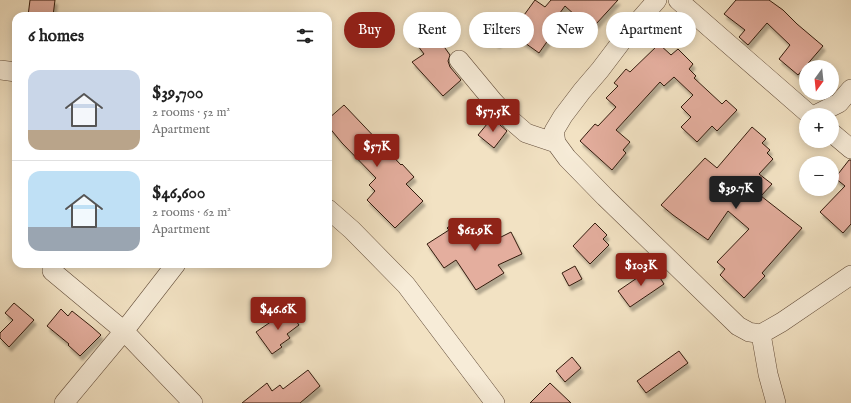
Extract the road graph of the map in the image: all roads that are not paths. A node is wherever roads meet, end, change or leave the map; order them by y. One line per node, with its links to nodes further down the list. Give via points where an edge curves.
1 (657, 0): 10 (street, via 563,116 554,131)
2 (678, 0): 7 (street)
3 (459, 60): 10 (street, via 511,120 526,132)
4 (0, 70): 5 (street)
5 (12, 72)
6 (851, 89): 8 (street, via 839,103)
7 (802, 108)
8 (829, 108)
9 (839, 139): 11 (street)
10 (556, 143): 17 (street, via 605,197 738,326 749,332)
11 (851, 149)
12 (332, 212): 20 (street, via 406,285)
13 (173, 268): 16 (street)
14 (52, 271): 16 (street)
15 (851, 275): 17 (street)
16 (124, 331): 18 (street); 19 (street)
17 (761, 334): 21 (street)
18 (64, 403)
19 (193, 403)
20 (495, 403)
21 (776, 403)

